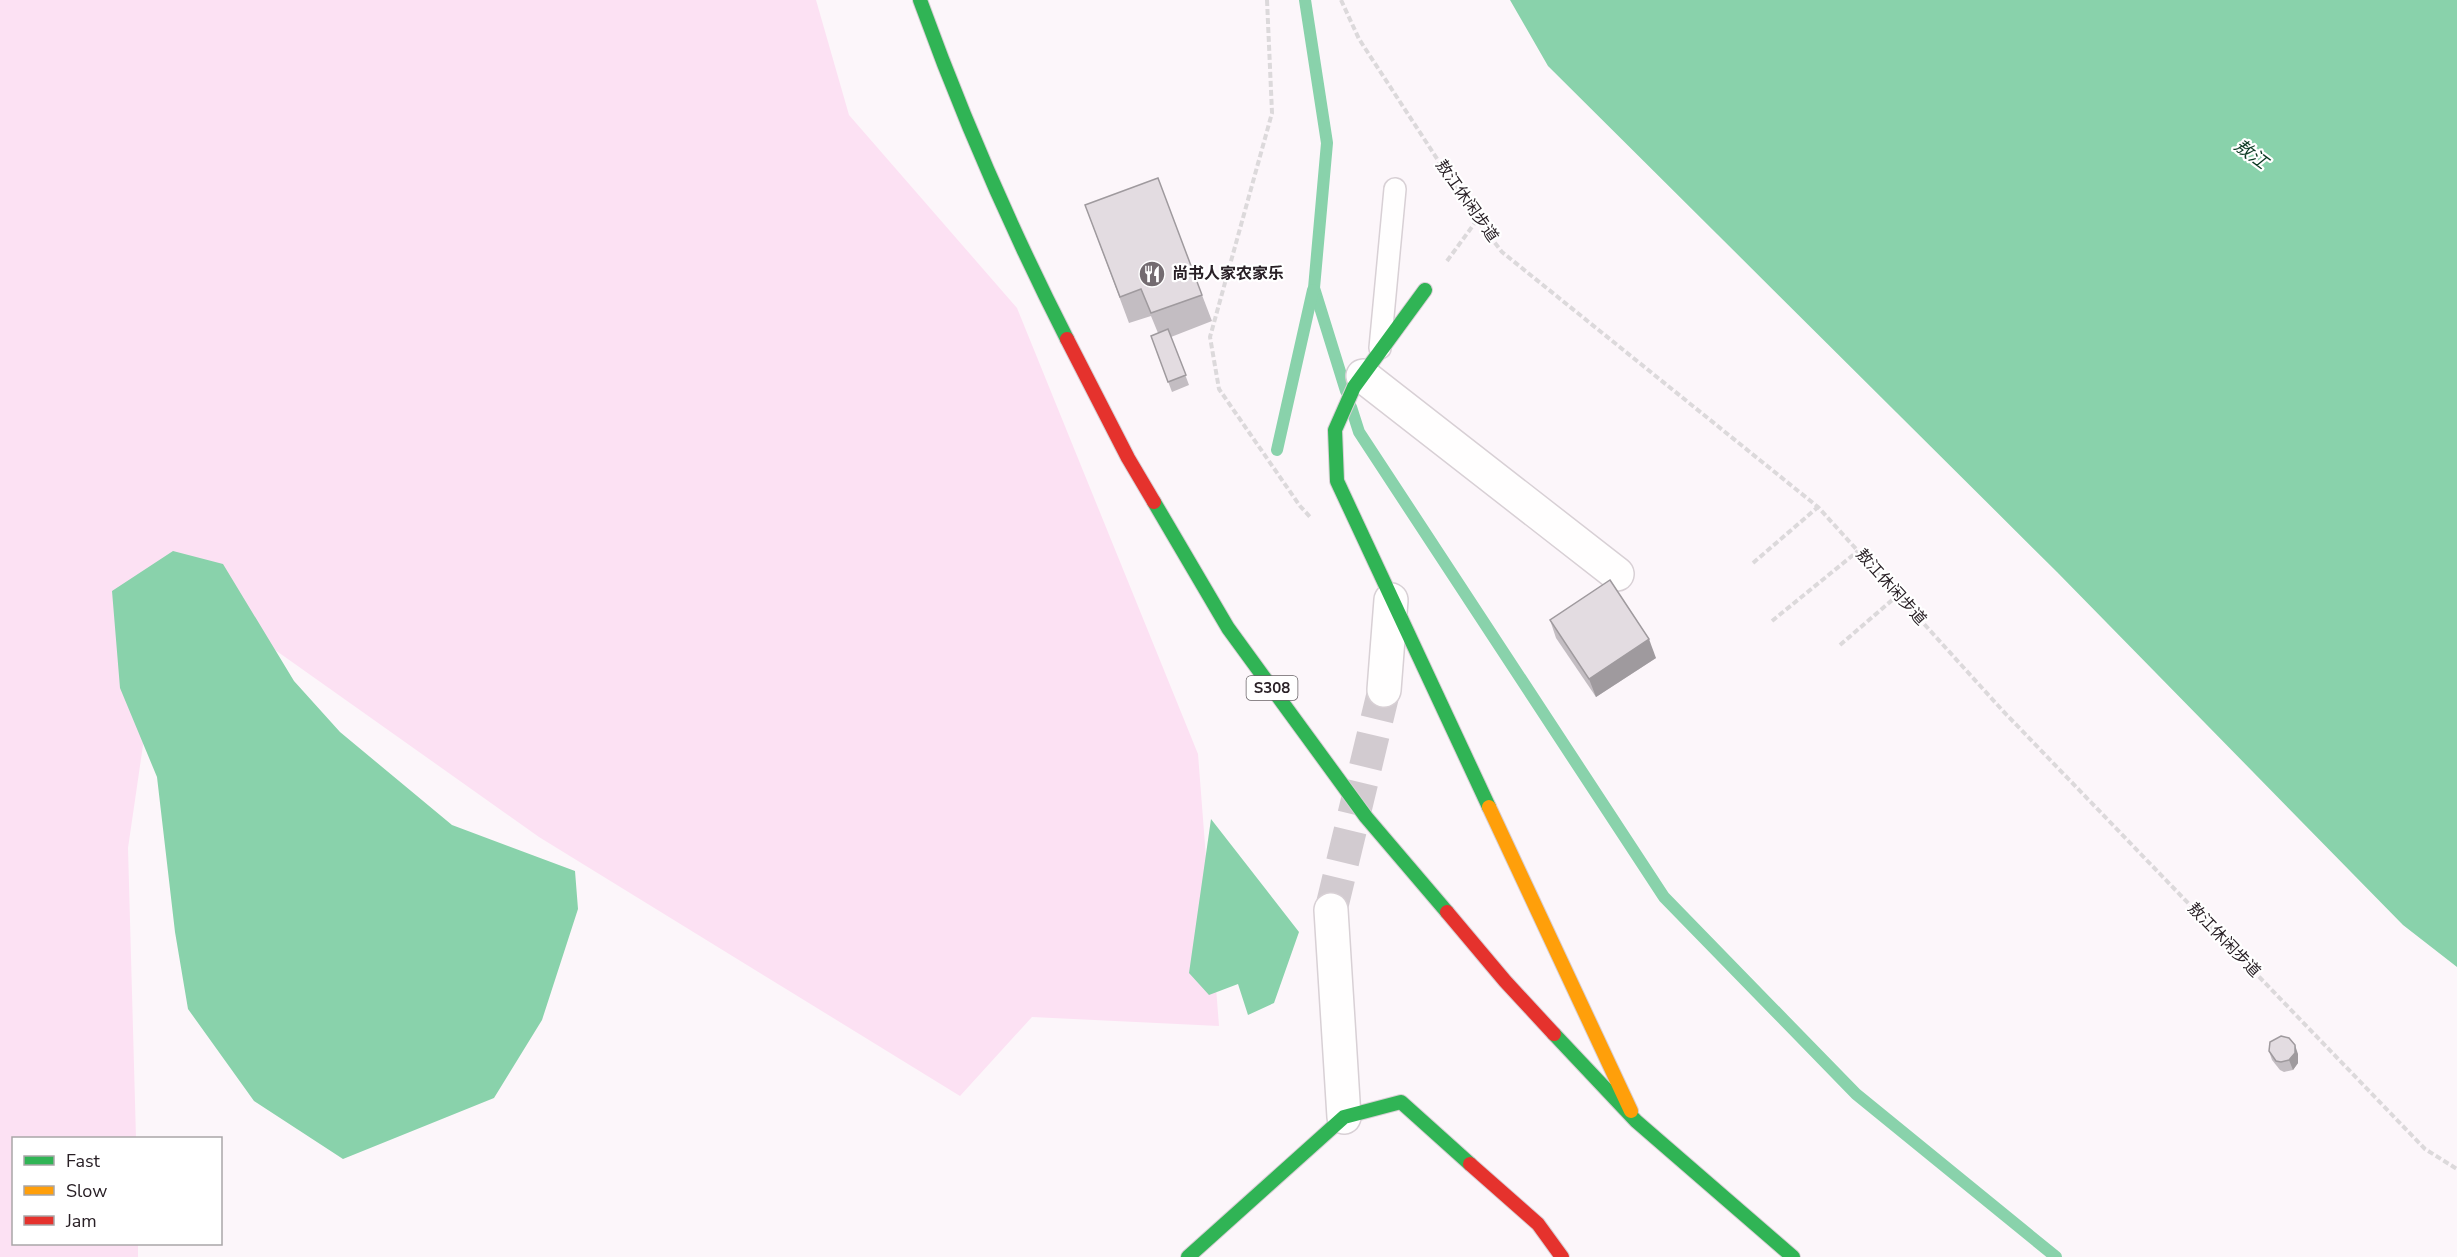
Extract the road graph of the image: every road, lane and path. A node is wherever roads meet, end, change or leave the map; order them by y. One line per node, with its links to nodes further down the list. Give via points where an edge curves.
1 (920, 0): 20 (main road, S308, via 949,81 1034,274 1128,458 1228,628 1366,817 1504,981)
2 (1267, 0): 9 (path, via 1272,113 1210,337 1219,389)
3 (1341, 0): 5 (path, 敖江休闲步道, via 1359,39)
4 (1395, 189): 7 (lane)
5 (1478, 220): 6 (path); 8 (path, 敖江休闲步道, via 1502,252)
6 (1425, 290): 7 (main road)
7 (1365, 371): 12 (street); 14 (main road, via 1335,430 1337,481)
8 (1818, 507): 10 (path, 敖江休闲步道); 11 (path)
9 (1316, 524)
10 (1858, 551): 13 (path, 敖江休闲步道); 15 (path)
11 (1753, 563)
12 (1617, 574)
13 (1898, 595): 16 (path); 21 (path, 敖江休闲步道, via 2003,711 2425,1149)
14 (1391, 600): 17 (street); 20 (main road)
15 (1772, 621)
16 (1840, 645)
17 (1384, 690)
18 (1331, 910): 19 (street)
19 (1344, 1117): 22 (main road); 23 (main road, via 1401,1102 1538,1224)
20 (1636, 1121): 24 (main road, S308)
21 (2457, 1169)
22 (1188, 1257)
23 (1562, 1257)
24 (1793, 1257)

